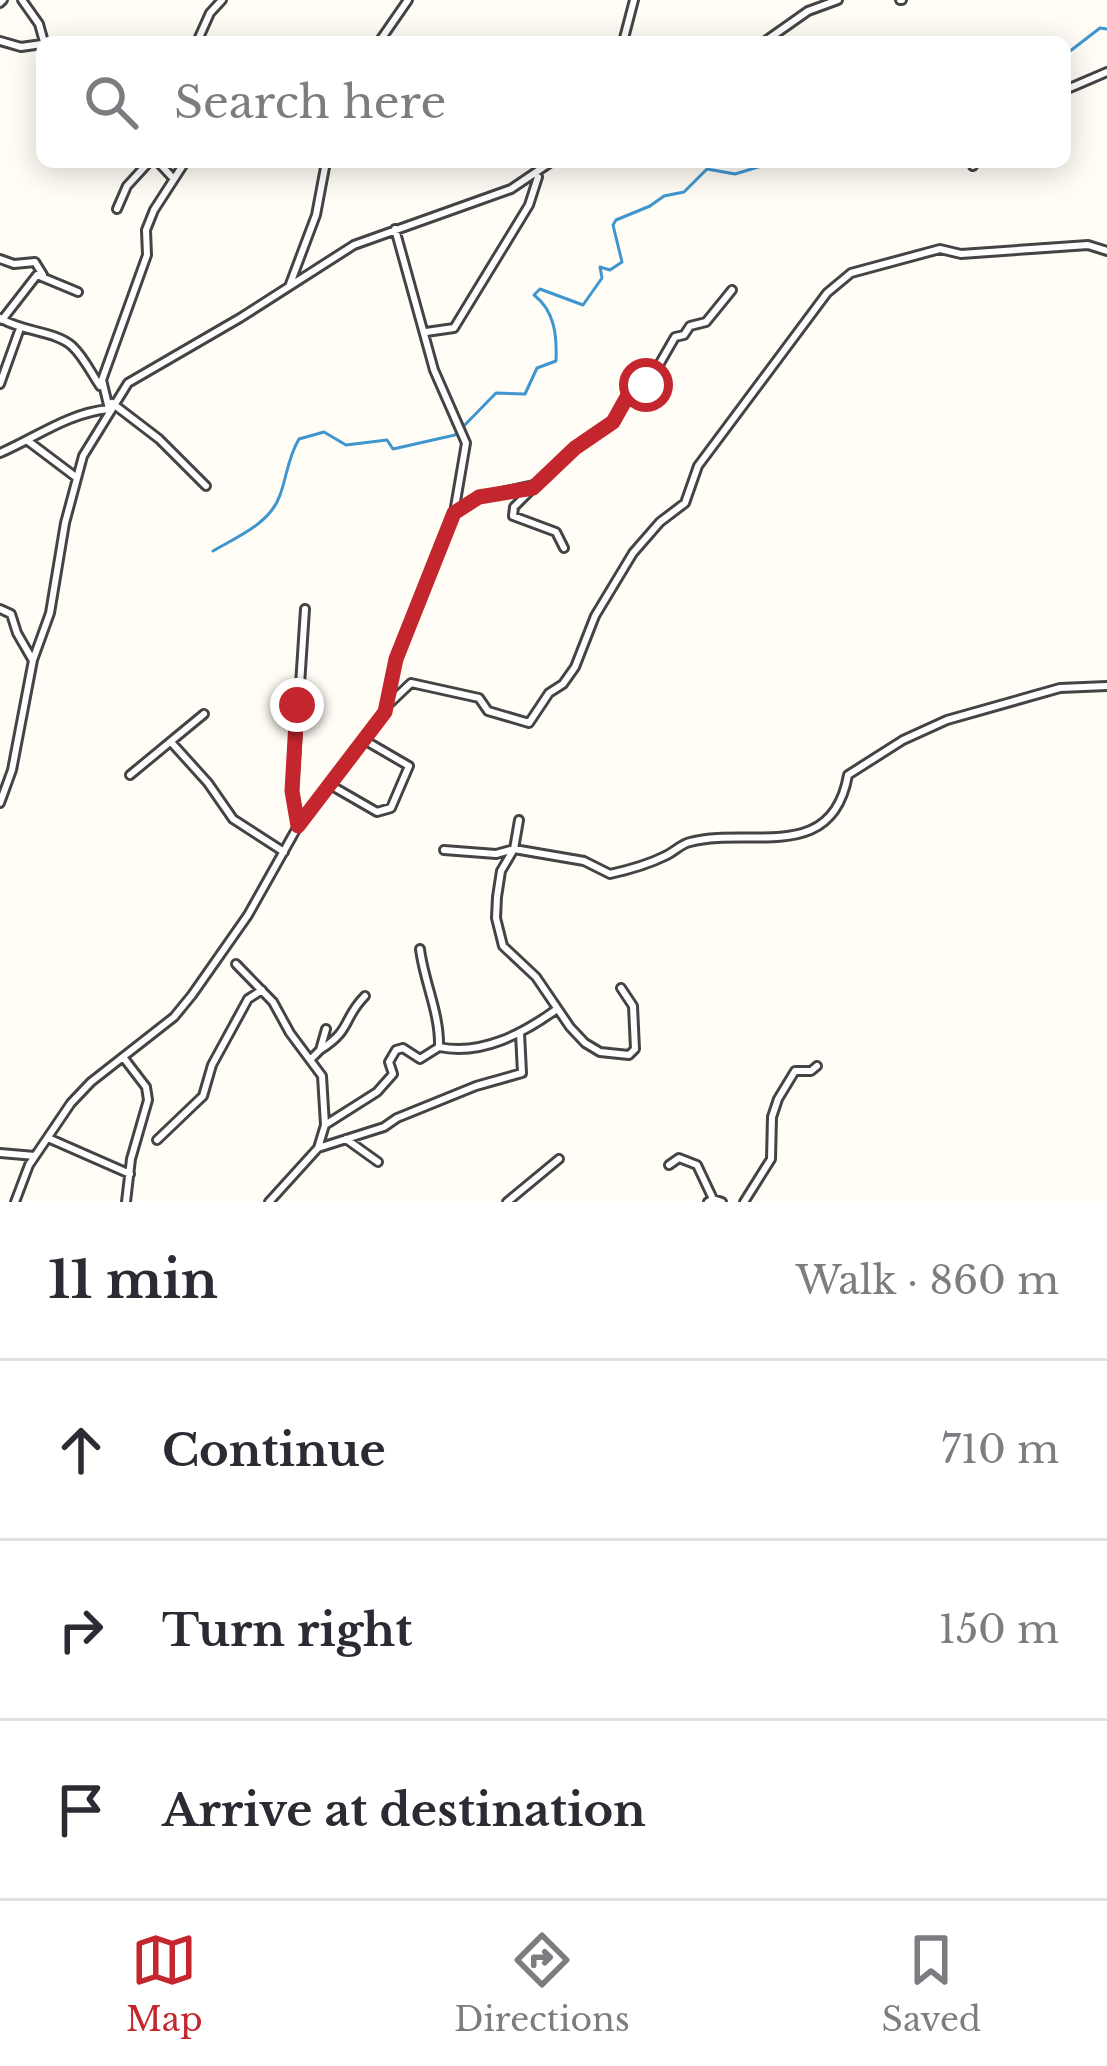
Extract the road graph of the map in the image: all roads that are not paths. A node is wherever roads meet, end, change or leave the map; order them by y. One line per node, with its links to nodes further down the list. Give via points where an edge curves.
1 (22, 0): 6 (street)
2 (222, 0): 7 (street)
3 (408, 0): 8 (street)
4 (634, 0): 9 (street)
5 (838, 0): 10 (street)
6 (42, 36)
7 (200, 36)
8 (383, 36)
9 (624, 36)
10 (773, 36)
11 (0, 41): 12 (street)
12 (36, 44)
13 (1107, 72): 14 (street)
14 (1071, 87)
15 (147, 168): 22 (street)
16 (160, 168): 21 (street)
17 (180, 168): 21 (street)
18 (325, 168): 27 (street)
19 (544, 168): 20 (street)
20 (538, 173): 23 (street); 32 (street, via 529,205 454,328)
21 (172, 178): 34 (street, via 146,230 147,255)
22 (117, 209)
23 (395, 229): 27 (street); 32 (street)
24 (1107, 251): 47 (street, via 940,248 851,273 760,378 698,466 685,502 634,553 575,667 536,717 529,723 488,711 479,698 411,683)
25 (0, 259): 26 (street, via 35,262)
26 (43, 275): 29 (street); 30 (street, via 32,277)
27 (289, 286): 35 (street, via 160,361)
28 (732, 290): 40 (street, via 706,322 674,337 649,384 631,390 613,422)
29 (79, 292)
30 (1, 319): 31 (street)
31 (19, 330): 33 (street); 34 (street, via 72,346)
32 (424, 332): 41 (street, via 462,429)
33 (0, 384)
34 (103, 393): 35 (street)
35 (111, 406): 36 (street, via 67,418); 38 (street); 39 (street)
36 (28, 441): 37 (street); 38 (street)
37 (0, 453)
38 (77, 478): 45 (street)
39 (206, 486)
40 (533, 488): 41 (street, via 479,497); 42 (street, via 513,517 556,532)
41 (454, 513): 47 (street, via 396,659)
42 (564, 548)
43 (0, 609): 45 (street, via 11,614)
44 (305, 609): 55 (street, via 292,791)
45 (33, 660): 53 (street)
46 (1107, 686): 56 (street, via 1042,693 903,740 848,775 840,805 813,830 687,842 610,874 584,861)
47 (387, 706): 49 (street)
48 (204, 714): 50 (street)
49 (365, 741): 52 (street); 52 (street, via 409,766 392,808 377,812)
50 (171, 742): 51 (street); 58 (street, via 232,819)
51 (130, 775)
52 (331, 785): 55 (street)
53 (0, 803)
54 (519, 820): 56 (street)
55 (298, 826): 58 (street)
56 (514, 849): 57 (street); 64 (street, via 500,871 498,927 510,955)
57 (444, 850)
58 (284, 852): 69 (street, via 192,994)
59 (420, 949): 67 (street)
60 (236, 964): 62 (street)
61 (621, 988): 64 (street, via 634,1006 629,1055 596,1050)
62 (262, 990): 70 (street); 75 (street, via 248,999 202,1096)
63 (365, 996): 68 (street, via 344,1032)
64 (557, 1009): 66 (street)
65 (326, 1029): 68 (street)
66 (520, 1033): 67 (street, via 464,1049); 74 (street, via 521,1073)
67 (439, 1047): 72 (street, via 420,1059 399,1048 386,1084)
68 (320, 1050): 70 (street)
69 (123, 1058): 73 (street, via 91,1082); 82 (street, via 148,1100)
70 (312, 1058): 72 (street, via 322,1076)
71 (817, 1066): 88 (street, via 795,1071 778,1099 771,1159)
72 (325, 1124): 76 (street)
73 (48, 1138): 78 (street); 82 (street)
74 (346, 1139): 76 (street); 80 (street)
75 (158, 1140)
76 (318, 1148): 86 (street)
77 (0, 1154): 78 (street)
78 (35, 1156): 84 (street)
79 (559, 1159): 87 (street)
80 (378, 1162)
81 (669, 1165): 83 (street, via 679,1158 697,1165)
82 (130, 1174): 85 (street)
83 (714, 1201)
84 (15, 1202)
85 (126, 1202)
86 (269, 1202)
87 (507, 1202)
88 (744, 1202)

